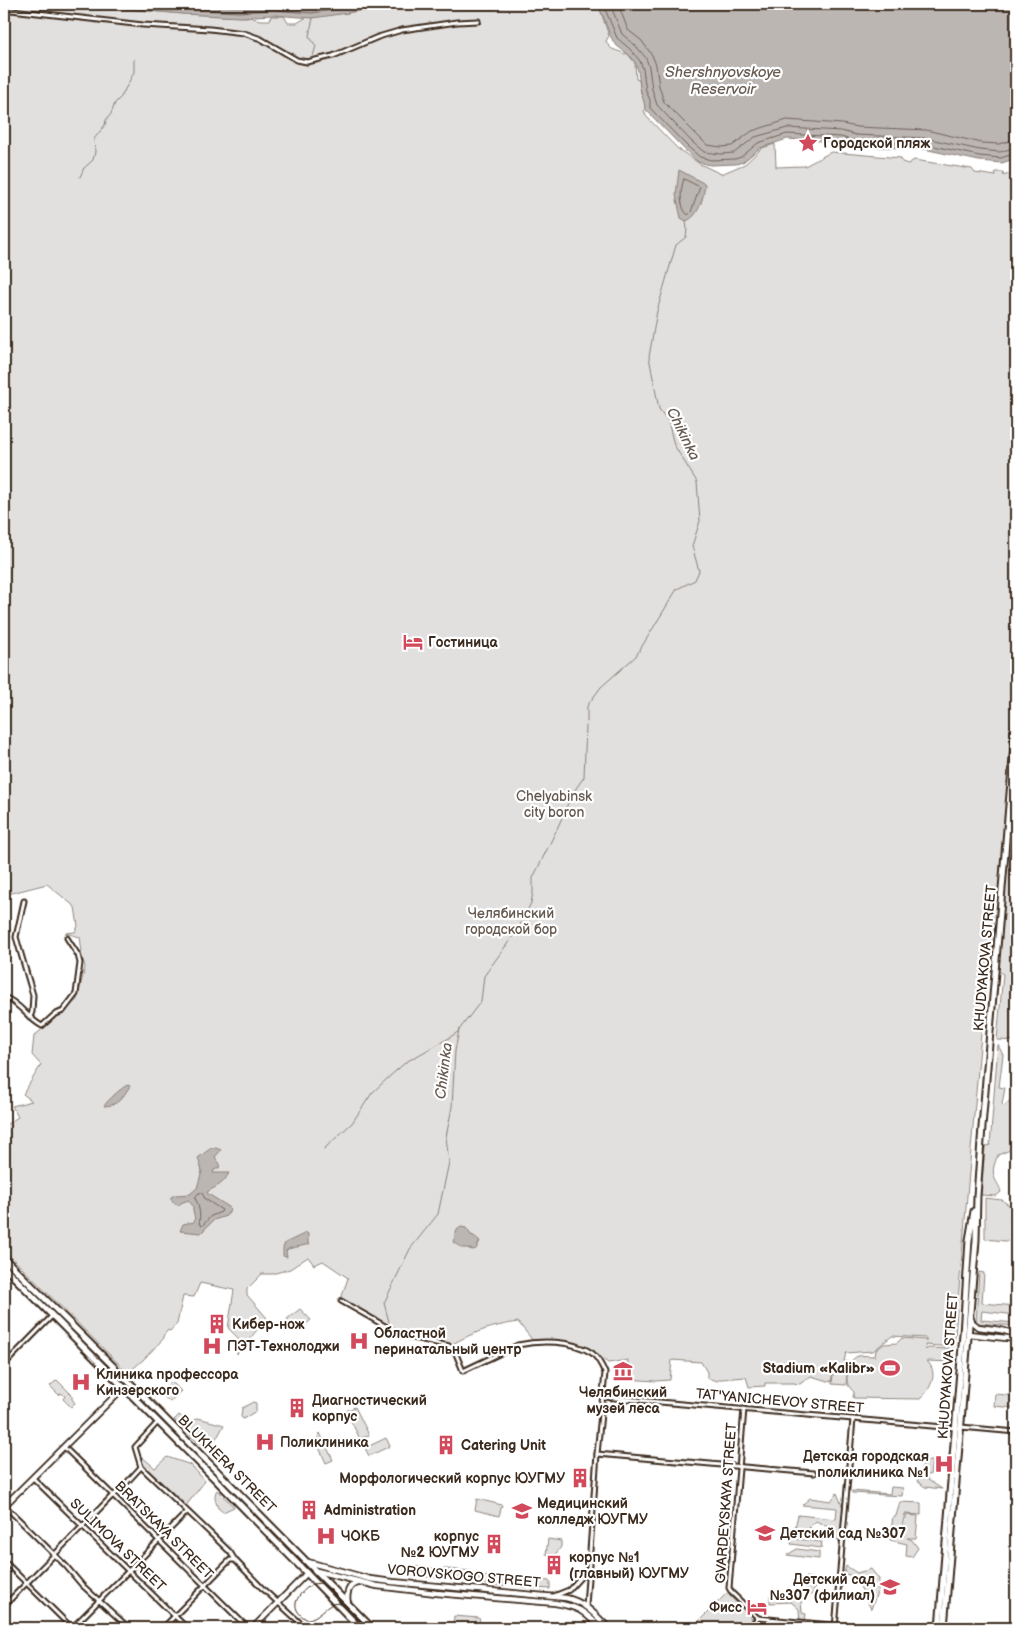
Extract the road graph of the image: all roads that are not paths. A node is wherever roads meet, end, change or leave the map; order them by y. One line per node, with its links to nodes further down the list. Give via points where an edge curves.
1 (4, 11): 2 (street, via 244,33 307,62 333,56 402,30)
2 (478, 21)
3 (1016, 722): 8 (main road, KHUDYAKOVA STREET)
4 (24, 901): 7 (street, via 16,938 33,995)
5 (67, 938): 7 (street, via 80,964 76,994 63,1011 42,1026)
6 (4, 997): 7 (street, via 13,1000)
7 (30, 1017)
8 (977, 1196): 12 (main road, KHUDYAKOVA STREET); 14 (main road, KHUDYAKOVA STREET, via 969,1240)
9 (4, 1258): 18 (main road, BLUKHERA STREET)
10 (4, 1267): 13 (main road, BLUKHERA STREET)
11 (341, 1301): 20 (street, via 401,1335 449,1346 454,1349 463,1370 518,1345 571,1344 592,1354 602,1365 605,1372)
12 (970, 1315): 14 (main road, KHUDYAKOVA STREET); 15 (main road, via 978,1327)
13 (52, 1316): 17 (street); 19 (main road, BLUKHERA STREET)
14 (966, 1334): 16 (main road); 24 (main road, KHUDYAKOVA STREET)
15 (1016, 1334)
16 (1016, 1338)
17 (4, 1365)
18 (129, 1382): 19 (main road); 39 (main road, BLUKHERA STREET)
19 (124, 1387): 23 (main road, BLUKHERA STREET); 26 (main road)
20 (603, 1397): 21 (street, TAT'YANICHEVOY STREET); 27 (street)
21 (744, 1409): 22 (street, TAT'YANICHEVOY STREET); 28 (street, GVARDEYSKAYA STREET)
22 (853, 1418): 24 (street, TAT'YANICHEVOY STREET); 57 (street)
23 (159, 1421): 29 (street, via 135,1447); 44 (main road, BLUKHERA STREET)
24 (958, 1427): 25 (street, TAT'YANICHEVOY STREET); 72 (main road, KHUDYAKOVA STREET); 73 (main road, KHUDYAKOVA STREET)
25 (1016, 1432)
26 (64, 1447): 31 (main road); 32 (street, BRATSKAYA STREET)
27 (597, 1454): 28 (street); 41 (street)
28 (739, 1465): 30 (street); 55 (street, GVARDEYSKAYA STREET, via 729,1588)
29 (141, 1467): 32 (street); 34 (street)
30 (814, 1473)
31 (33, 1478): 33 (main road); 35 (street, SULIMOVA STREET)
32 (114, 1496): 35 (street); 36 (street, BRATSKAYA STREET)
33 (4, 1506): 37 (street)
34 (187, 1512): 36 (street); 38 (street)
35 (83, 1526): 37 (street); 42 (street, SULIMOVA STREET)
36 (158, 1541): 42 (street); 47 (street, BRATSKAYA STREET)
37 (54, 1555): 45 (street); 49 (street)
38 (235, 1560): 47 (street, via 230,1560); 50 (street)
39 (307, 1561): 43 (main road, BLUKHERA STREET); 44 (main road); 48 (main road, VOROVSKOGO STREET, via 370,1579)
40 (4, 1562): 45 (street)
41 (588, 1570): 48 (street, via 569,1590); 53 (street)
42 (128, 1571): 49 (street); 54 (street, SULIMOVA STREET)
43 (317, 1571): 44 (main road, VOROVSKOGO STREET); 46 (main road, VOROVSKOGO STREET); 51 (main road)
44 (307, 1573): 50 (main road); 66 (main road, BLUKHERA STREET)
45 (26, 1583): 52 (street); 59 (street)
46 (361, 1583): 51 (main road, via 350,1588); 68 (main road, VOROVSKOGO STREET, via 572,1606 584,1612)
47 (204, 1586): 54 (street); 63 (street, BRATSKAYA STREET)
48 (554, 1596): 53 (main road, VOROVSKOGO STREET)
49 (100, 1600): 59 (street); 60 (street)
50 (278, 1603): 64 (main road); 65 (street)
51 (348, 1604): 67 (main road)
52 (4, 1606)
53 (586, 1606): 69 (main road, VOROVSKOGO STREET)
54 (175, 1616): 61 (street); 62 (street, SULIMOVA STREET)
55 (758, 1618): 57 (street); 70 (street)
56 (4, 1619): 58 (street)
57 (835, 1627): 71 (street)
58 (13, 1628)
59 (72, 1628)
60 (129, 1628)
61 (163, 1628)
62 (187, 1628)
63 (248, 1628)
64 (253, 1628)
65 (306, 1628)
66 (360, 1628)
67 (372, 1628)
68 (599, 1628)
69 (609, 1628)
70 (748, 1628)
71 (861, 1628)
72 (939, 1628)
73 (944, 1628)

